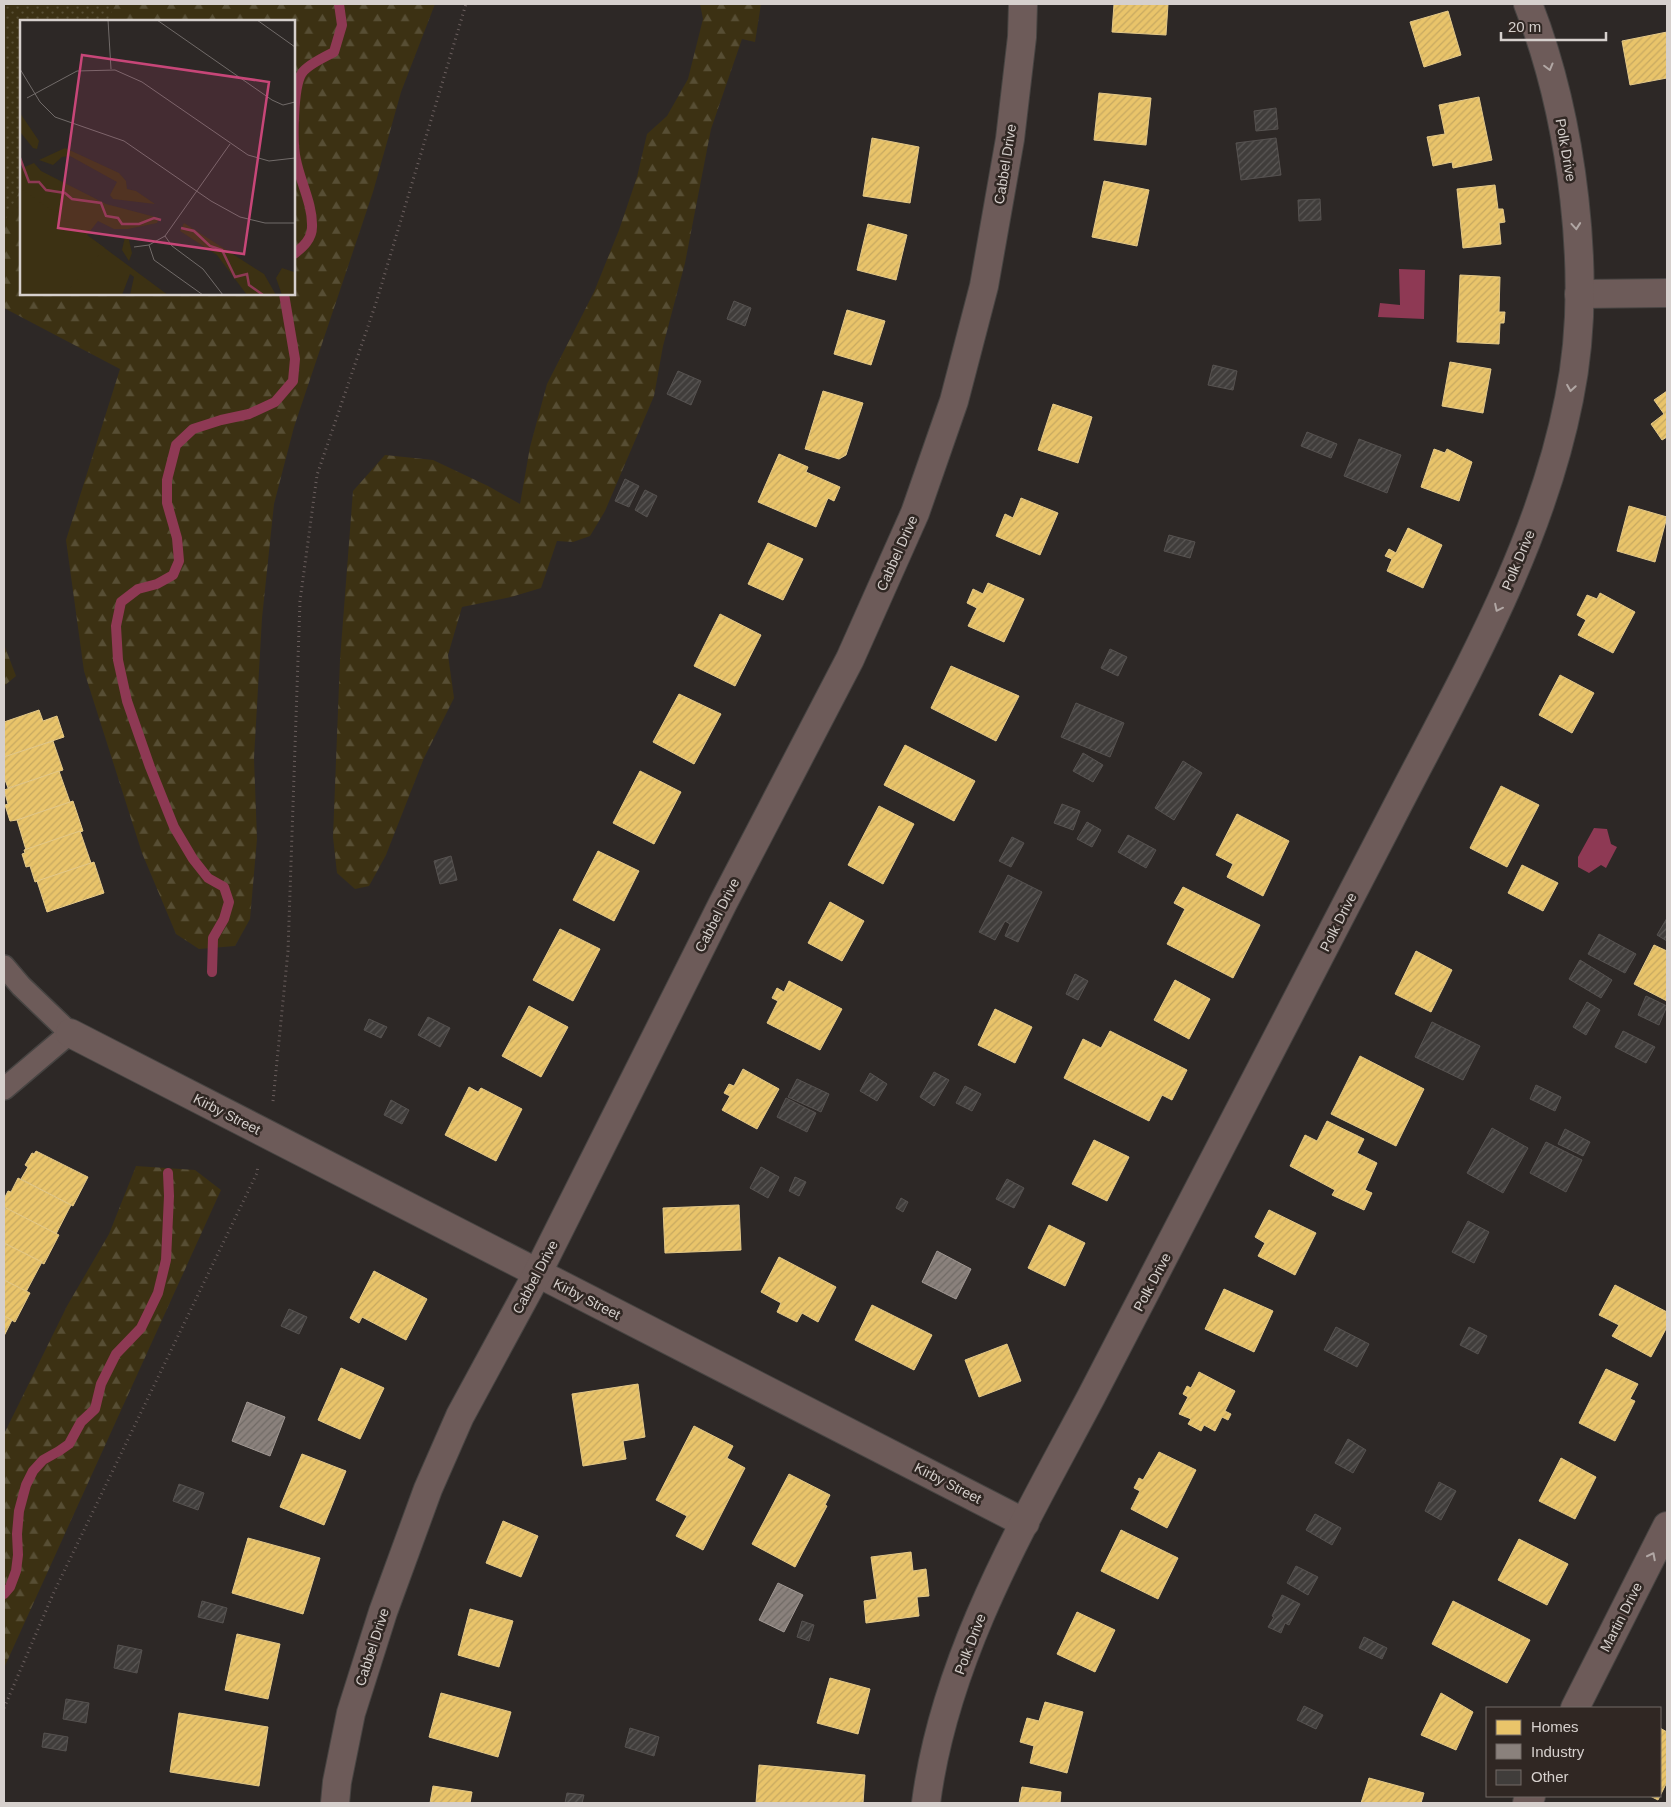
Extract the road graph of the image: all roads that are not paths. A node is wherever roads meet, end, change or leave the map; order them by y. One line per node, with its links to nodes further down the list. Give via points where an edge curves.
1 (1023, 4): 8 (street, Cabbel Drive, via 1010,139 984,286 954,401 915,513 850,660 723,903)
2 (1528, 4): 4 (street, Polk Drive, one-way to 4, via 1556,93 1566,144 1573,193)
3 (1667, 293): 4 (street)
4 (1579, 294): 9 (street, Polk Drive, one-way to 9, via 1575,364 1561,435 1538,512 1499,606 1256,1084)
5 (4, 966): 6 (lane, Kirby Street)
6 (70, 1033): 7 (lane); 8 (street, Kirby Street)
7 (4, 1088)
8 (537, 1274): 9 (street, Kirby Street); 12 (street, Cabbel Drive, via 460,1416 428,1489 383,1612 351,1713)
9 (1025, 1523): 13 (street, Polk Drive, via 988,1598 961,1664 936,1746)
10 (1667, 1526): 11 (street, Martin Drive, one-way to 10)
11 (1576, 1707)
12 (335, 1803)
13 (926, 1803)

